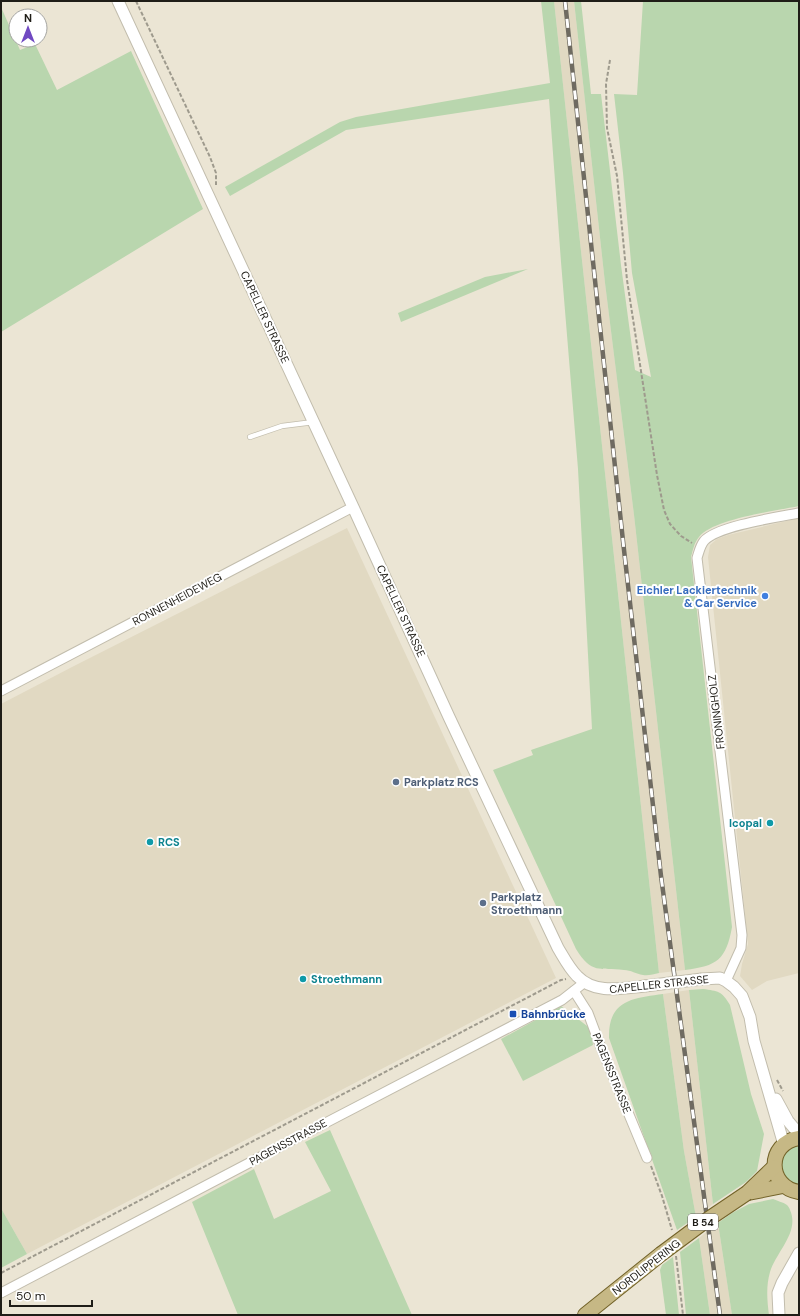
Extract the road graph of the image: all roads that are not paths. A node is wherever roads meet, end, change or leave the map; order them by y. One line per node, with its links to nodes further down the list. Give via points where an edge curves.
1 (118, 1): 2 (street, CAPELLER STRASSE)
2 (314, 422): 3 (lane, via 282,426); 4 (street, CAPELLER STRASSE)
3 (250, 438)
4 (353, 507): 6 (street, RONNENHEIDEWEG); 7 (street, CAPELLER STRASSE, via 541,913 558,948)
5 (799, 513): 8 (street, FRONINGHOLZ, via 714,533 705,540 697,558 742,935 741,948)
6 (1, 692)
7 (581, 979): 8 (street, CAPELLER STRASSE, bridge, via 604,989 614,990 702,979 720,978); 9 (street, PAGENSSTRASSE)
8 (726, 981): 10 (street, via 742,996 746,1006)
9 (574, 991): 14 (street, PAGENSSTRASSE, via 588,1012); 20 (street, PAGENSSTRASSE, via 562,1000)
10 (766, 1082): 11 (street, via 788,1121); 13 (street)
11 (799, 1134)
12 (799, 1138): 13 (main road)
13 (784, 1145): 15 (main road, via 778,1150)
14 (647, 1158)
15 (774, 1167): 16 (main road, via 777,1178); 18 (main road, NORDLIPPERING / B 54)
16 (784, 1186): 17 (main road); 18 (main road, NORDLIPPERING / B 54)
17 (799, 1192)
18 (748, 1193): 21 (main road, NORDLIPPERING / B 54, bridge, via 660,1254)
19 (799, 1253): 22 (street, via 778,1293)
20 (1, 1293)
21 (585, 1315)
22 (779, 1315)

